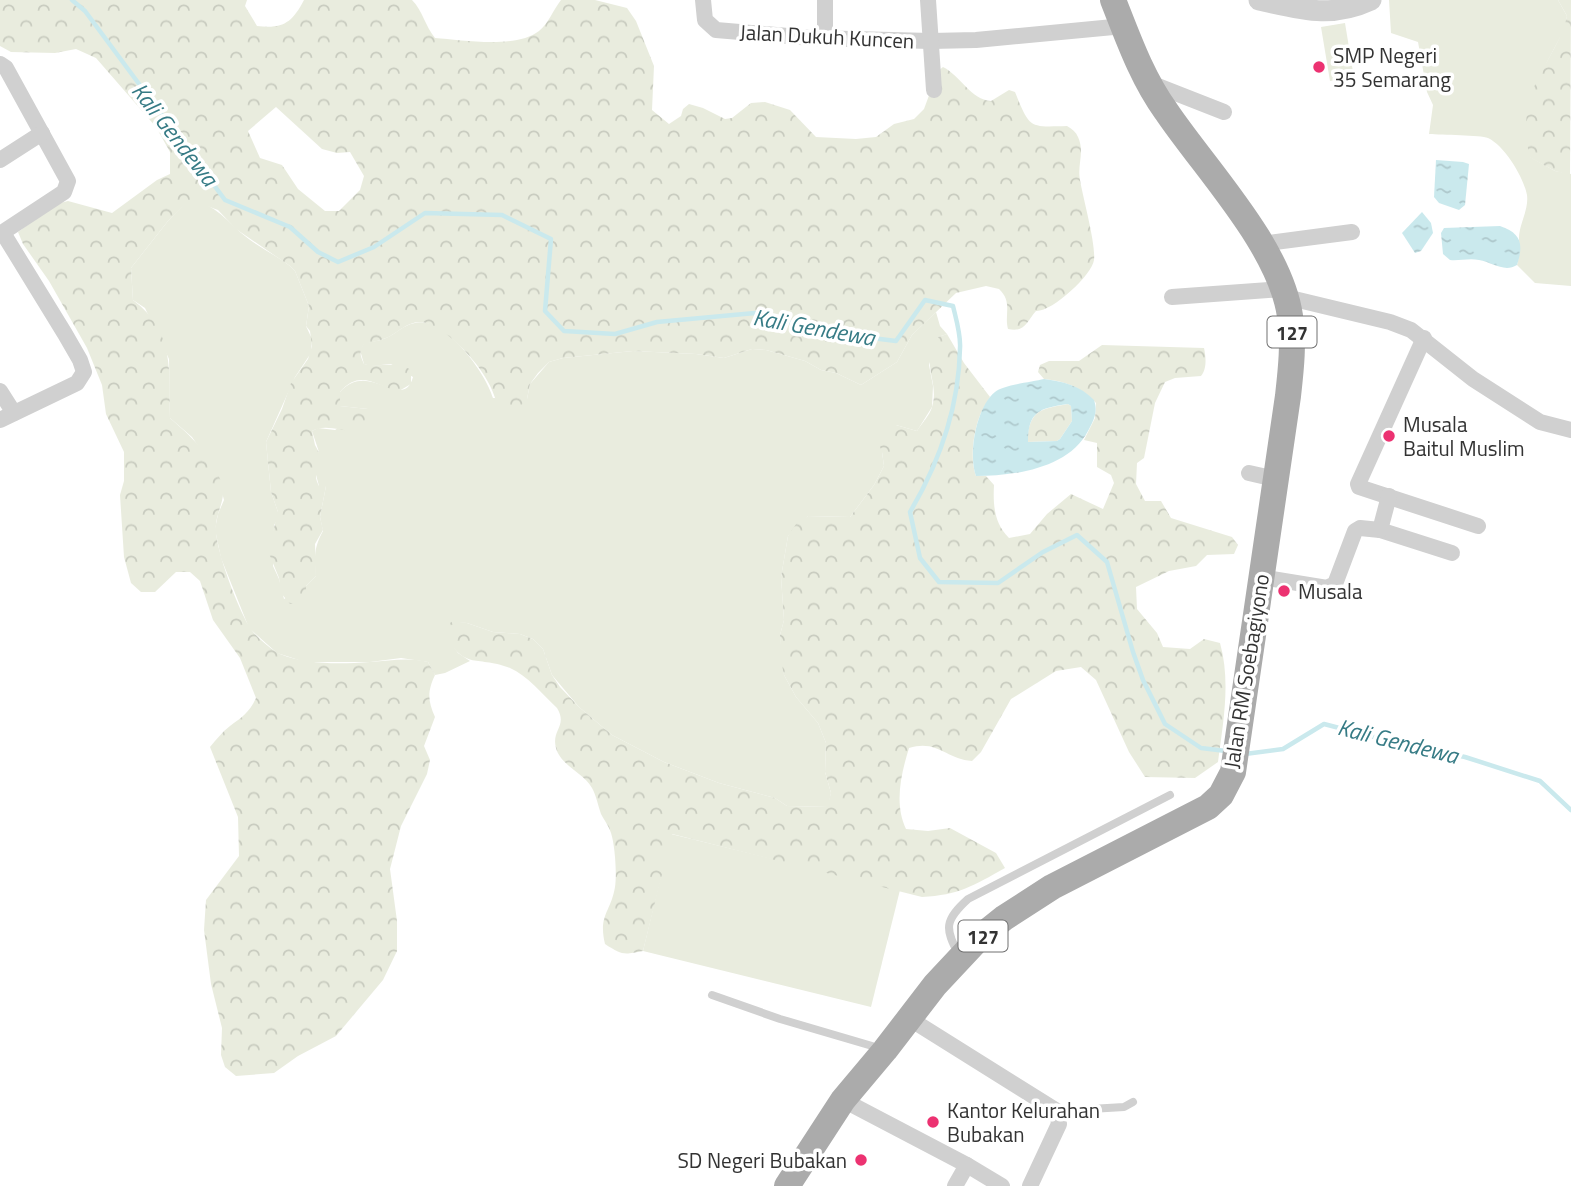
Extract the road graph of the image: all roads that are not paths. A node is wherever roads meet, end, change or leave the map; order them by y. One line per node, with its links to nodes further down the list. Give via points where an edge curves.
1 (703, 0): 8 (street, Jalan Dukuh Kuncen, via 705,20 716,30)
2 (825, 0): 8 (street)
3 (928, 0): 9 (street, Jalan Dukuh Kuncen)
4 (1114, 0): 7 (main road, Jalan RM Soebagiyono / 127)
5 (1259, 0): 6 (street, via 1330,12)
6 (1371, 0)
7 (1124, 26): 9 (street, Jalan Dukuh Kuncen); 11 (main road, Jalan RM Soebagiyono / 127)
8 (825, 39): 9 (street, Jalan Dukuh Kuncen)
9 (931, 41): 12 (street)
10 (0, 64): 14 (street)
11 (1148, 82): 13 (street); 18 (main road, Jalan RM Soebagiyono / 127)
12 (934, 90)
13 (1224, 112)
14 (42, 133): 15 (street); 17 (street, via 67,186)
15 (0, 160)
16 (1352, 232): 18 (street)
17 (1, 234): 23 (street, via 84,372 77,383)
18 (1260, 244): 19 (main road, Jalan RM Soebagiyono / 127)
19 (1284, 293): 20 (street); 21 (street, via 1390,322); 26 (main road, Jalan RM Soebagiyono / 127, via 1292,354)
20 (1172, 297)
21 (1424, 338): 24 (street, via 1462,372 1540,422); 27 (street, via 1358,484)
22 (0, 391): 23 (street)
23 (7, 417)
24 (1571, 430)
25 (1249, 473): 26 (street)
26 (1275, 479): 31 (main road, Jalan RM Soebagiyono / 127)
27 (1389, 496): 28 (street); 29 (street)
28 (1478, 526)
29 (1380, 530): 30 (street); 31 (street, via 1355,531 1335,584 1327,588)
30 (1452, 553)
31 (1261, 577): 33 (main road, Jalan RM Soebagiyono / 127, via 1236,758 1221,795 1208,807 1035,897)
32 (1170, 796): 33 (lane, via 968,899 957,909 948,929)
33 (961, 958): 35 (main road, Jalan RM Soebagiyono / 127)
34 (712, 995): 36 (lane)
35 (910, 1019): 36 (main road, Jalan RM Soebagiyono / 127); 39 (street)
36 (886, 1050): 37 (main road, Jalan RM Soebagiyono / 127)
37 (843, 1100): 40 (street); 41 (main road, Jalan RM Soebagiyono / 127)
38 (1133, 1102): 39 (lane, via 1124,1107)
39 (1057, 1111): 44 (street, via 1057,1130)
40 (967, 1165): 42 (street); 43 (street)
41 (787, 1186)
42 (955, 1186)
43 (1002, 1186)
44 (1030, 1186)

